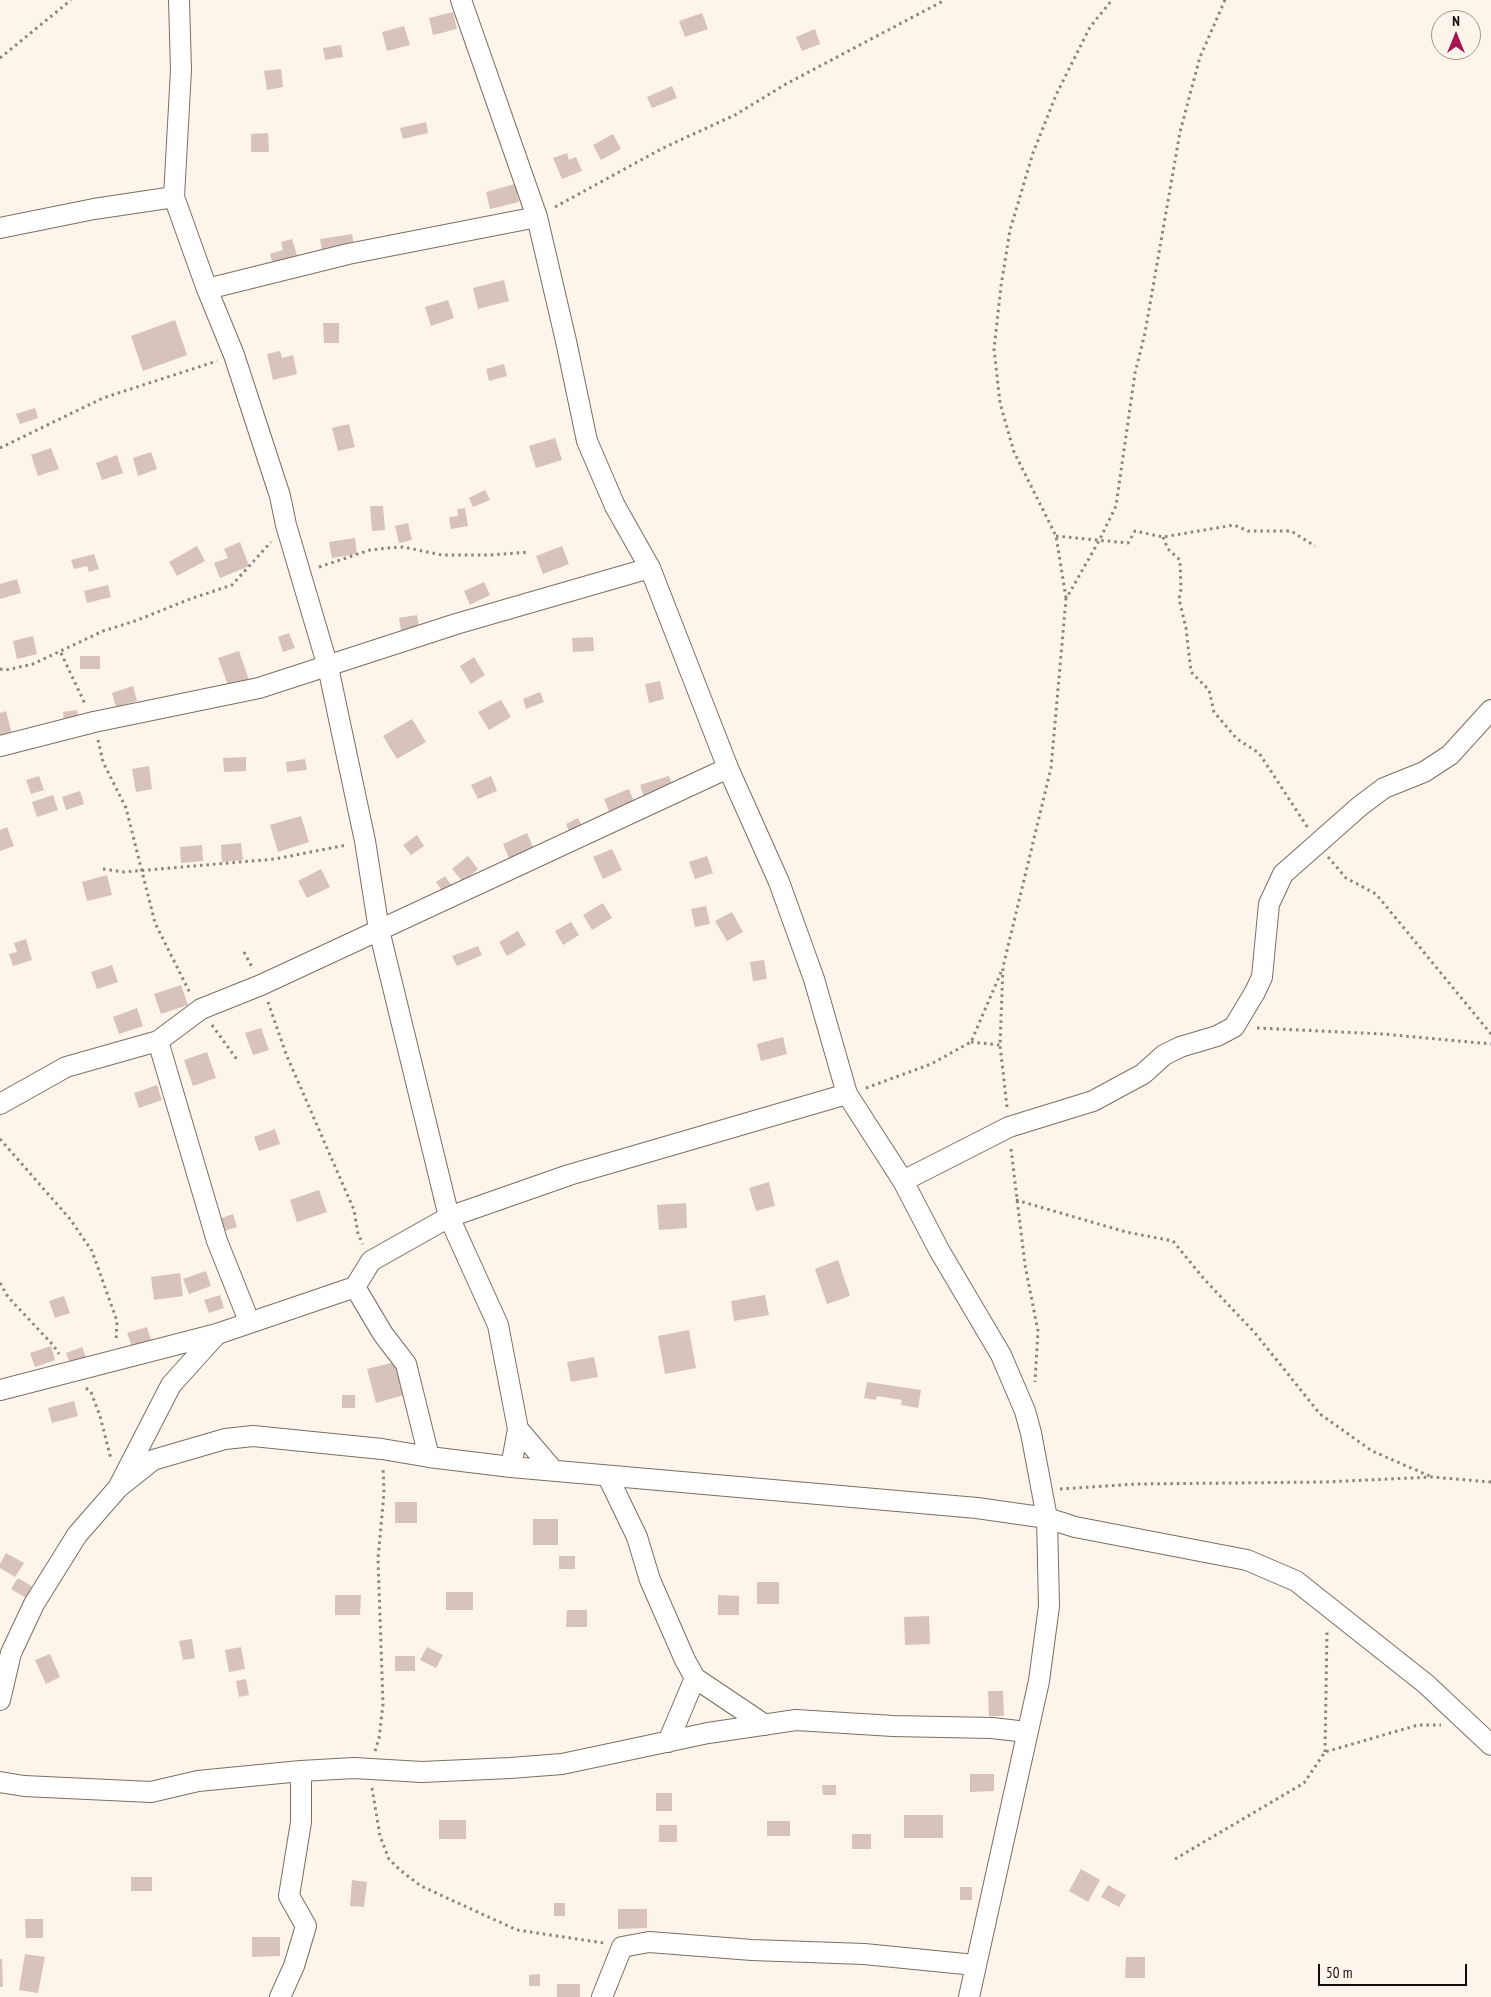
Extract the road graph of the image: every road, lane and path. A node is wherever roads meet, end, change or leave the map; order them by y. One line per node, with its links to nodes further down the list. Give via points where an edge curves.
1 (71, 0): 7 (path)
2 (179, 0): 8 (street, via 181,70)
3 (461, 0): 9 (street)
4 (944, 0): 9 (path, via 786,84 752,106 663,148)
5 (1112, 0): 15 (path, via 1090,27 1056,94 1033,153 1010,230 994,349 1000,404 1014,452)
6 (1225, 0): 17 (path, via 1200,57 1180,132 1135,373 1116,506)
7 (0, 58)
8 (174, 197): 10 (street); 11 (street)
9 (537, 217): 11 (street, via 348,254); 20 (street, via 586,441 615,506)
10 (0, 228)
11 (207, 290): 12 (street)
12 (234, 355): 13 (path, via 103,398); 14 (street, via 280,496)
13 (0, 448)
14 (286, 525): 21 (street); 23 (path, via 232,585 103,631)
15 (1056, 536): 17 (path); 22 (path)
16 (1164, 536): 17 (path, via 1134,531 1128,543); 18 (path, via 1234,525 1248,531 1291,531); 31 (path, via 1168,549 1180,560 1179,599 1191,672 1209,690 1214,712 1237,739 1259,753 1276,776)
17 (1100, 539): 22 (path)
18 (1315, 546)
19 (529, 552): 21 (path, via 442,555 403,547 387,548 325,564)
20 (650, 568): 24 (street, via 456,624); 29 (street)
21 (303, 576): 24 (street)
22 (1066, 599): 34 (path, via 1050,768)
23 (60, 653): 25 (path, via 33,664); 27 (path)
24 (328, 667): 27 (street, via 260,688); 30 (street)
25 (0, 669)
26 (1491, 710): 31 (street, via 1450,754 1424,772 1384,788)
27 (94, 722): 28 (street); 33 (path, via 103,762 126,808)
28 (0, 746)
29 (728, 768): 35 (street); 47 (street, via 779,882 814,979)
30 (365, 841): 33 (path, via 275,859); 35 (street)
31 (1317, 845): 40 (street, via 1282,874 1269,904 1262,976); 41 (path, via 1346,878 1376,894)
32 (103, 869): 33 (path)
33 (141, 870): 39 (path, via 155,923)
34 (1026, 875)
35 (379, 930): 38 (street); 52 (street)
36 (244, 952): 38 (path)
37 (1004, 967): 43 (path)
38 (261, 985): 39 (street); 53 (path, via 286,1054 354,1210 358,1234)
39 (201, 1010): 42 (street); 46 (path)
40 (1234, 1027): 44 (path, via 1383,1034); 50 (street, via 1164,1055 1143,1074 1093,1101 1009,1127)
41 (1491, 1034)
42 (158, 1041): 48 (street, via 66,1067); 55 (street, via 217,1241)
43 (971, 1042): 45 (path); 47 (path, via 931,1064)
44 (1491, 1044)
45 (1000, 1045)
46 (238, 1061)
47 (847, 1094): 50 (street); 52 (street, via 569,1175)
48 (0, 1104)
49 (0, 1139): 57 (path, via 70,1219 92,1251 117,1321)
50 (903, 1181): 68 (street, via 1012,1379 1025,1411)
51 (1016, 1200): 65 (path, via 1126,1232 1174,1241 1204,1279 1255,1333 1320,1414 1372,1451)
52 (449, 1217): 53 (street); 59 (street, via 498,1325)
53 (371, 1261): 54 (street)
54 (355, 1287): 55 (street); 61 (street, via 383,1334 406,1364)
55 (249, 1321): 56 (street)
56 (217, 1334): 57 (street); 67 (street, via 170,1385)
57 (114, 1359): 58 (street)
58 (0, 1390)
59 (518, 1429): 62 (street); 63 (street)
60 (382, 1449): 61 (street); 67 (street, via 253,1436 225,1439 153,1460); 79 (path, via 384,1493 378,1590 383,1704 379,1738)
61 (430, 1457): 62 (street)
62 (511, 1467): 63 (street)
63 (553, 1470): 64 (street)
64 (608, 1476): 69 (street, via 977,1508); 71 (street, via 638,1537 650,1580)
65 (1432, 1476): 66 (path); 68 (path, via 1325,1482 1136,1484)
66 (1491, 1482)
67 (118, 1488): 72 (street, via 77,1535 34,1604 11,1653)
68 (1043, 1490): 69 (street)
69 (1047, 1518): 70 (street, via 1246,1560 1296,1581); 75 (street, via 1049,1606)
70 (1327, 1606): 74 (street, via 1426,1684); 78 (path)
71 (695, 1678): 73 (street); 76 (street)
72 (0, 1700)
73 (765, 1725): 75 (street, via 819,1720); 76 (street)
74 (1468, 1726): 77 (street); 78 (path, via 1418,1724)
75 (1027, 1732): 84 (street)
76 (668, 1742): 79 (street, via 562,1764 422,1772)
77 (1491, 1745)
78 (1325, 1752): 82 (path, via 1304,1783)
79 (370, 1768): 80 (street); 83 (path, via 380,1836 389,1858 421,1886 517,1930)
80 (301, 1771): 81 (street, via 198,1782 151,1792); 85 (street, via 301,1822 289,1896 306,1926 294,1966)
81 (0, 1782)
82 (1176, 1859)
83 (622, 1946): 84 (street, via 648,1942 890,1956); 86 (street)
84 (975, 1965): 87 (street)
85 (279, 1997)
86 (602, 1997)
87 (970, 1997)

